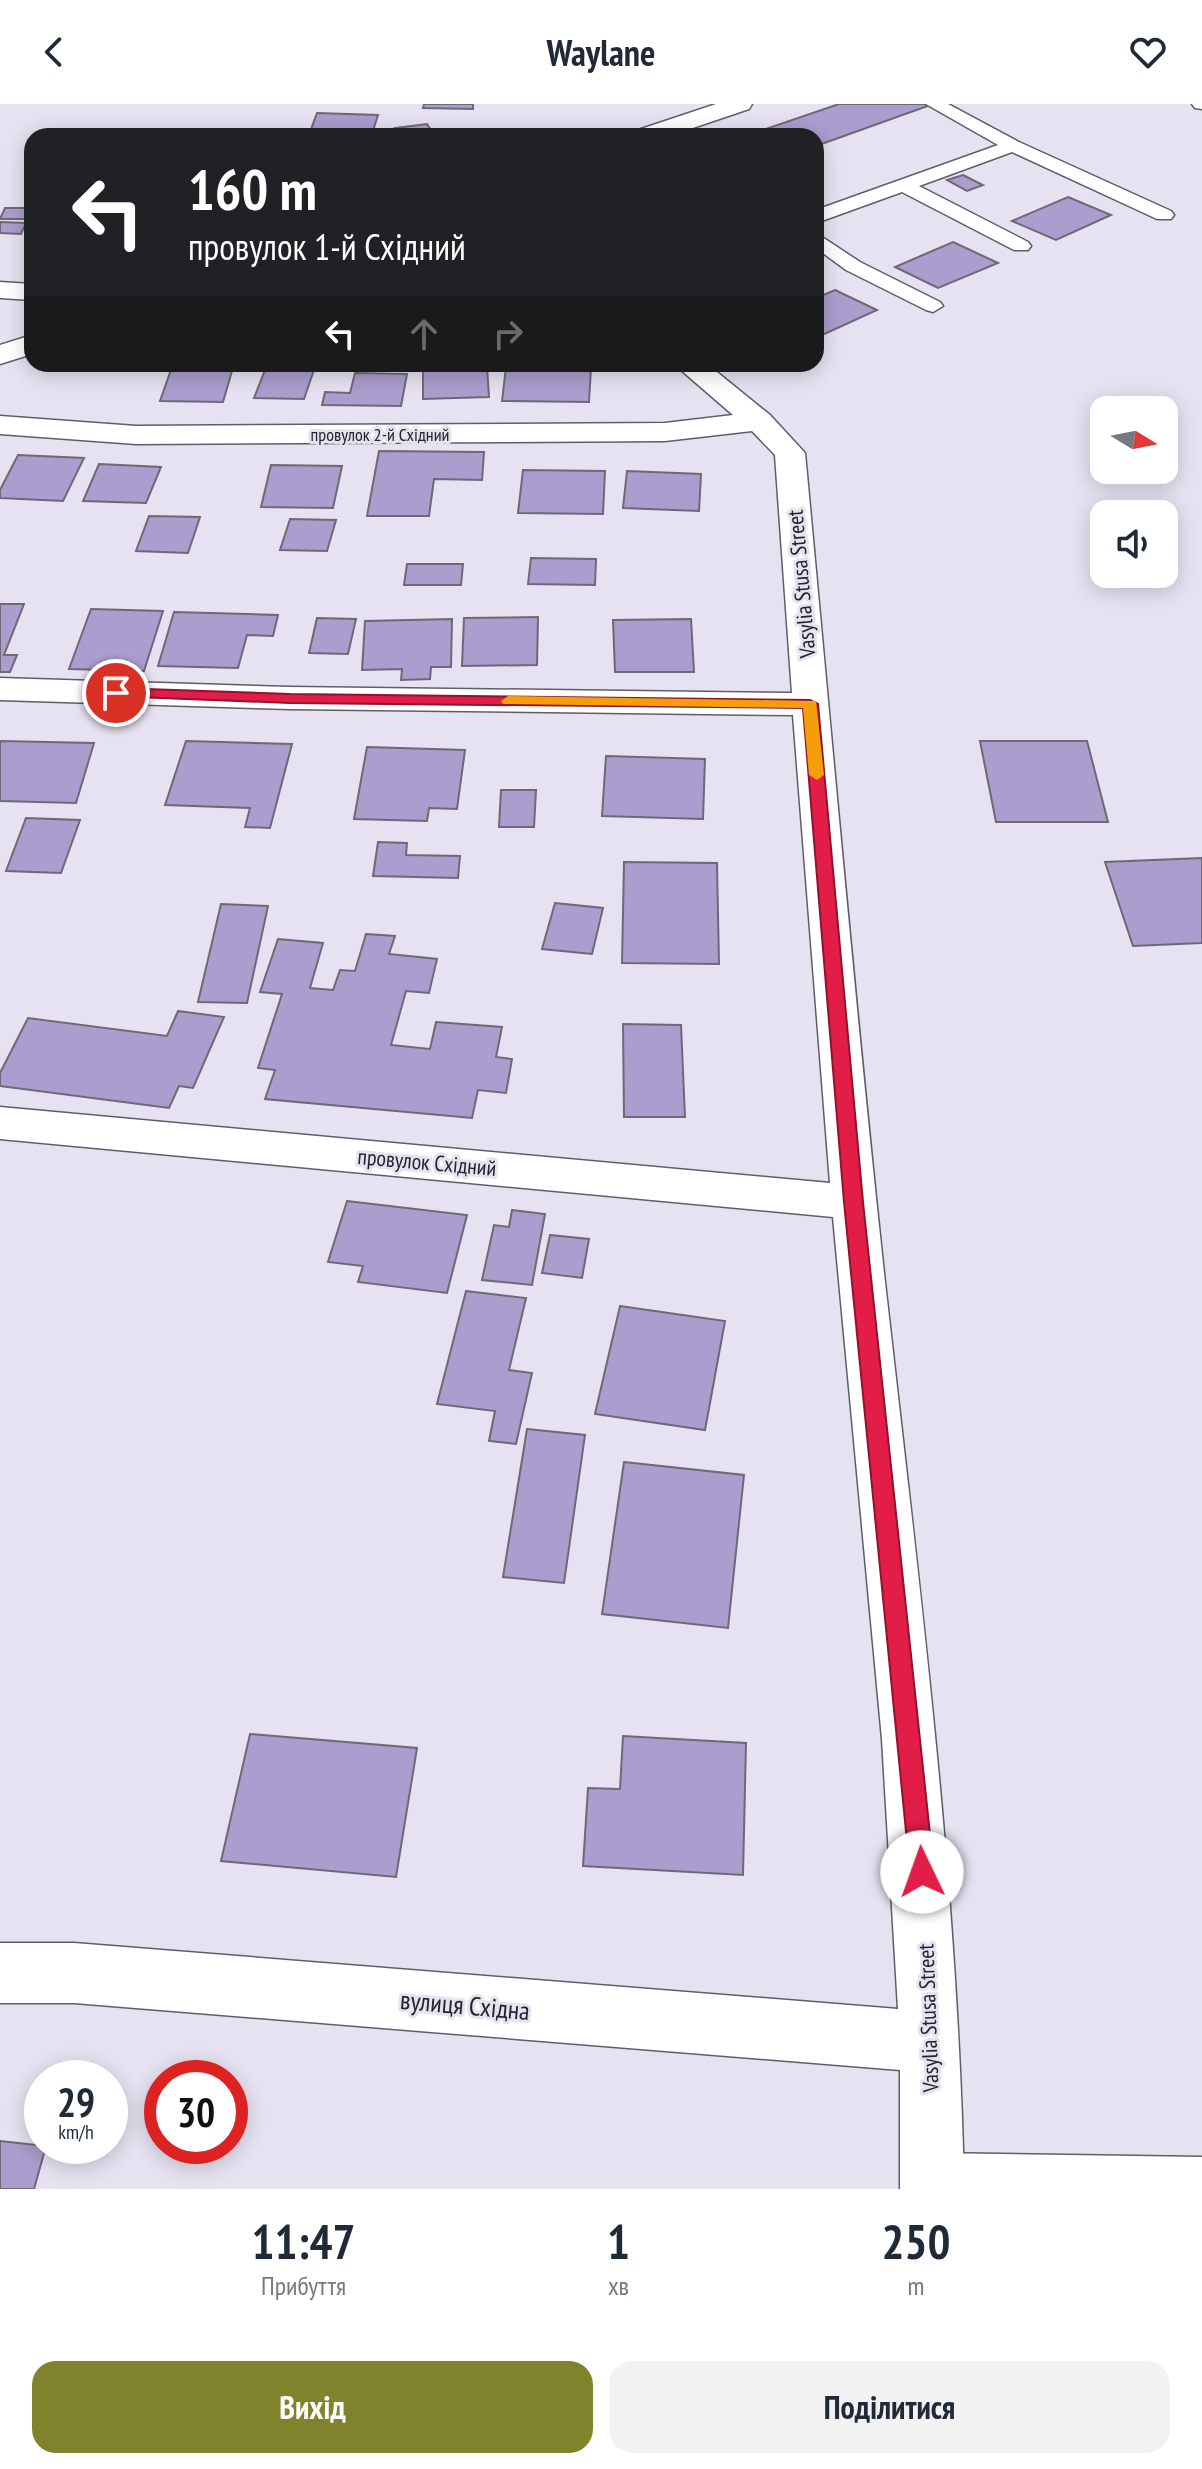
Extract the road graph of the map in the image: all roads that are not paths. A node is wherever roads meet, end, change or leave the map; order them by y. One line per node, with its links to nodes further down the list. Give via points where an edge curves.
1 (740, 104): 3 (street)
2 (935, 104): 4 (lane)
3 (668, 128)
4 (1013, 146): 5 (lane); 7 (lane)
5 (904, 186): 6 (lane); 9 (lane)
6 (824, 214)
7 (1164, 215)
8 (824, 245): 12 (lane, via 853,266)
9 (1021, 246)
10 (0, 290): 11 (street)
11 (24, 292)
12 (933, 306)
13 (24, 347): 14 (street)
14 (0, 355)
15 (699, 372): 16 (street, Vasylia Stusa Street)
16 (759, 421): 17 (street, провулок 2-й Східний, via 665,432 151,435); 19 (street, Vasylia Stusa Street, via 790,453)
17 (0, 425)
18 (0, 689): 19 (street)
19 (810, 704): 21 (street, Vasylia Stusa Street)
20 (0, 1123): 21 (street, провулок Східний)
21 (854, 1202): 23 (street, Vasylia Stusa Street, via 921,1843)
22 (0, 1973): 23 (street, вулиця Східна, via 74,1973)
23 (930, 2042): 25 (street, Vasylia Stusa Street)
24 (1202, 2180): 25 (lane)
25 (932, 2183)

